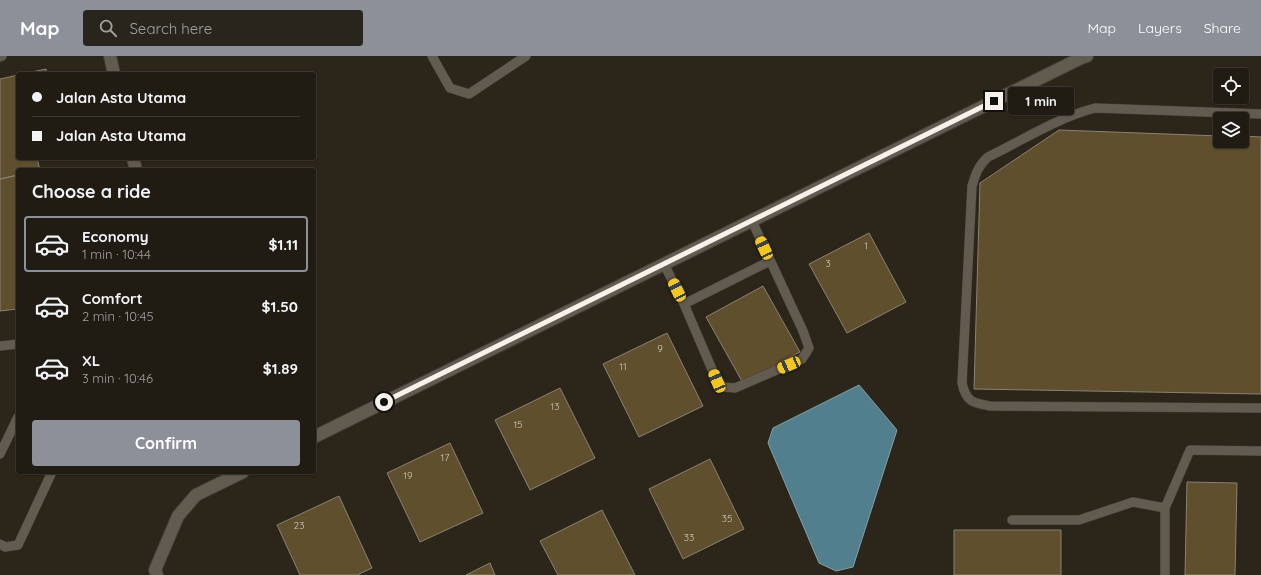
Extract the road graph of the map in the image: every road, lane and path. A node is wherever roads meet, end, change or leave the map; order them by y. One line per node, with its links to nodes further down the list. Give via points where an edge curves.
1 (110, 56): 5 (street)
2 (432, 56): 3 (lane, via 450,88 469,94)
3 (526, 56)
4 (1087, 56): 7 (street)
5 (114, 72)
6 (1261, 114): 13 (lane, via 1095,108 1060,120 988,157 975,174 972,186 962,383 964,393 970,400 990,406)
7 (752, 220): 8 (lane); 9 (street)
8 (770, 261): 10 (lane); 10 (lane, via 809,348 802,360 735,388 724,387 717,381)
9 (664, 264): 10 (lane); 15 (street)
10 (684, 304)
11 (16, 344): 12 (lane)
12 (0, 346)
13 (1261, 408)
14 (16, 421): 17 (lane)
15 (316, 436)
16 (1261, 451): 20 (lane, via 1190,450)
17 (0, 454)
18 (51, 474): 22 (lane, via 18,545 5,547)
19 (239, 474): 23 (street, via 196,495 178,516 155,570)
20 (1165, 508): 21 (lane, via 1133,502 1079,520); 24 (lane)
21 (1012, 520)
22 (0, 544)
23 (157, 575)
24 (1165, 575)

